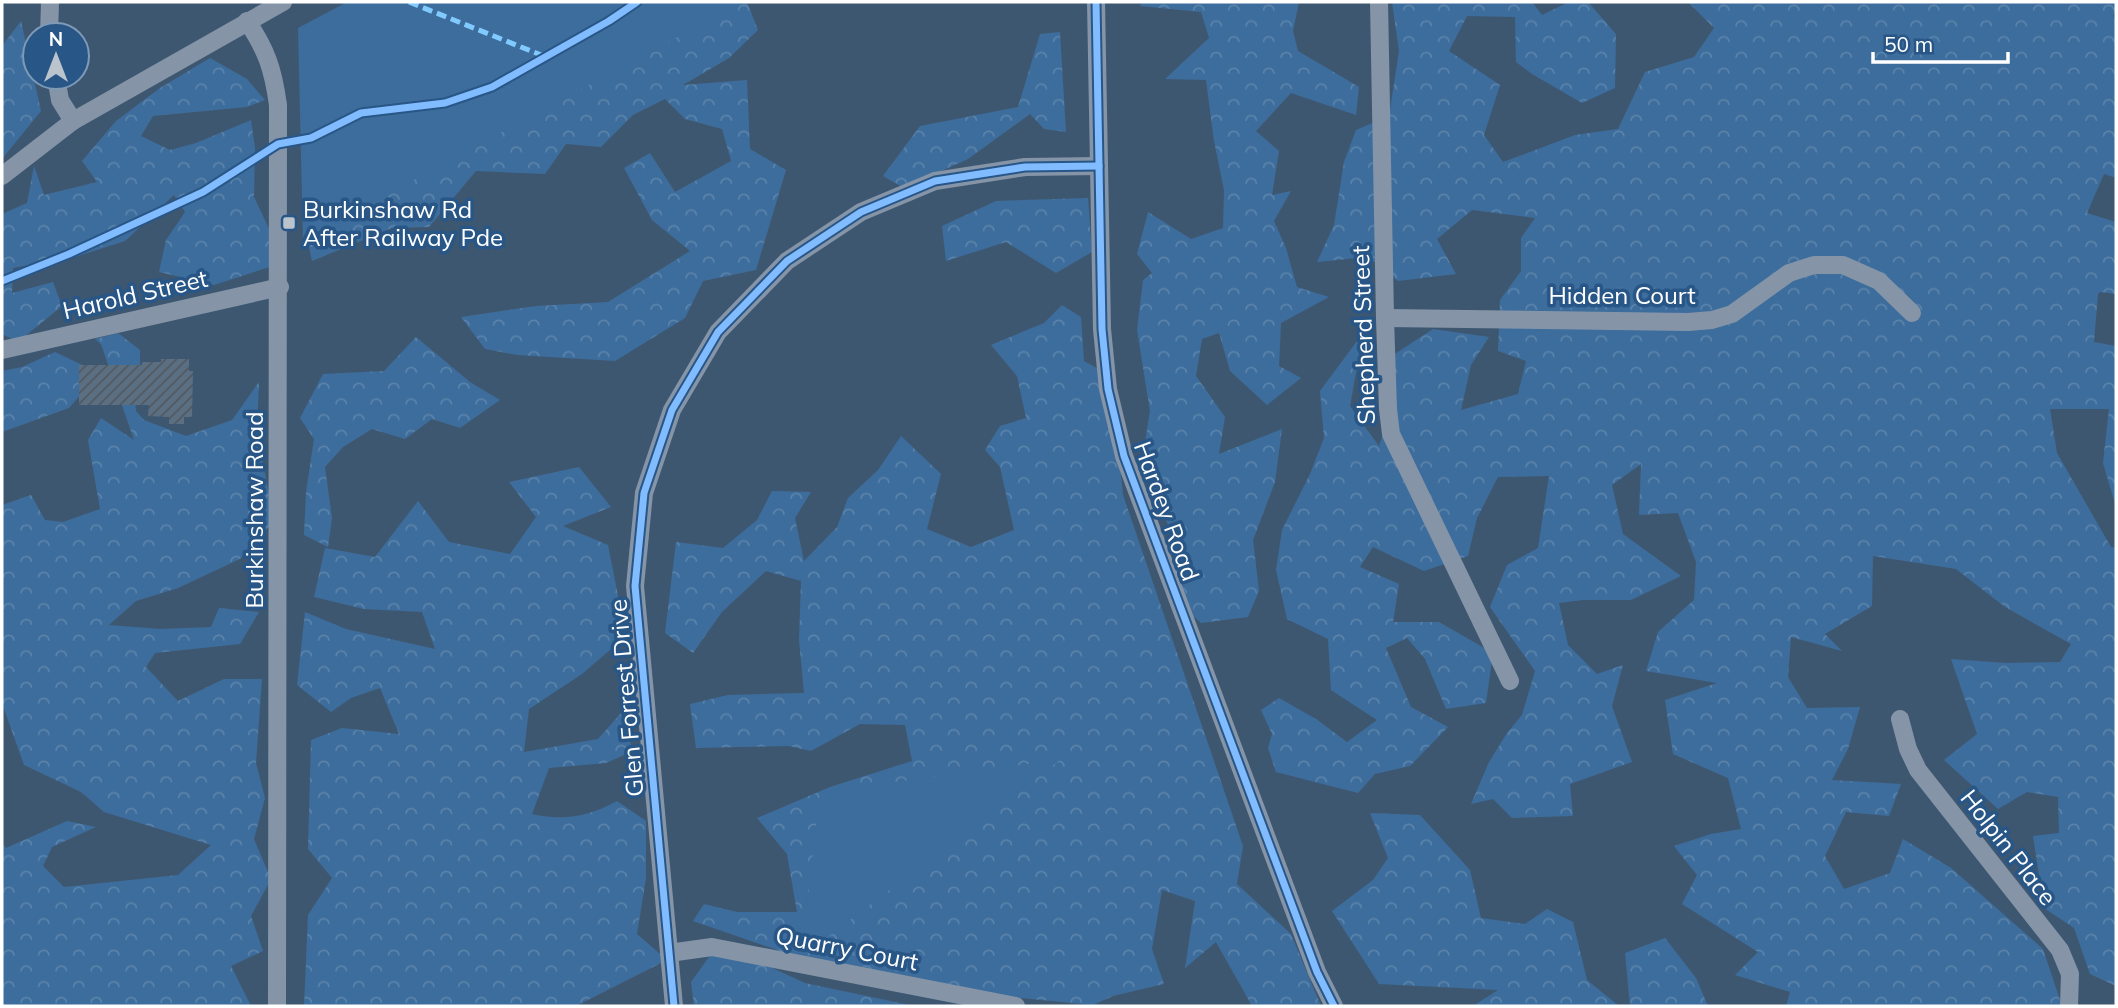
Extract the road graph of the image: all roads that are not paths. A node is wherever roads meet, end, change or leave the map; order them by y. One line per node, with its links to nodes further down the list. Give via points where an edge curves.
1 (50, 2): 5 (street)
2 (283, 2): 6 (street)
3 (1096, 2): 9 (street, Hardey Road)
4 (1379, 2): 13 (street, Shepherd Street)
5 (49, 21)
6 (247, 21): 8 (street); 11 (street, Burkinshaw Road, via 273,71 278,105)
7 (58, 91): 8 (street)
8 (73, 121): 10 (street)
9 (1099, 166): 17 (street, Glen Forrest Drive, via 1025,167 935,181 861,212 787,261 718,332 672,410 644,492 635,586); 21 (street, Hardey Road, via 1102,328 1108,389 1124,456 1317,972)
10 (2, 176)
11 (279, 286): 14 (street, Harold Street); 18 (street, Burkinshaw Road)
12 (1912, 313): 13 (street, Hidden Court, via 1879,281 1843,265 1814,265 1789,273 1732,314 1712,320)
13 (1385, 318): 15 (street, Shepherd Street, via 1391,435)
14 (2, 350)
15 (1510, 681)
16 (1900, 719): 22 (street, Holpin Place, via 1918,770 2060,950 2070,974)
17 (669, 953): 19 (street, Glen Forrest Drive); 20 (street, Quarry Court, via 712,947)
18 (277, 1006)
19 (674, 1006)
20 (1016, 1006)
21 (1334, 1006)
22 (2069, 1006)

